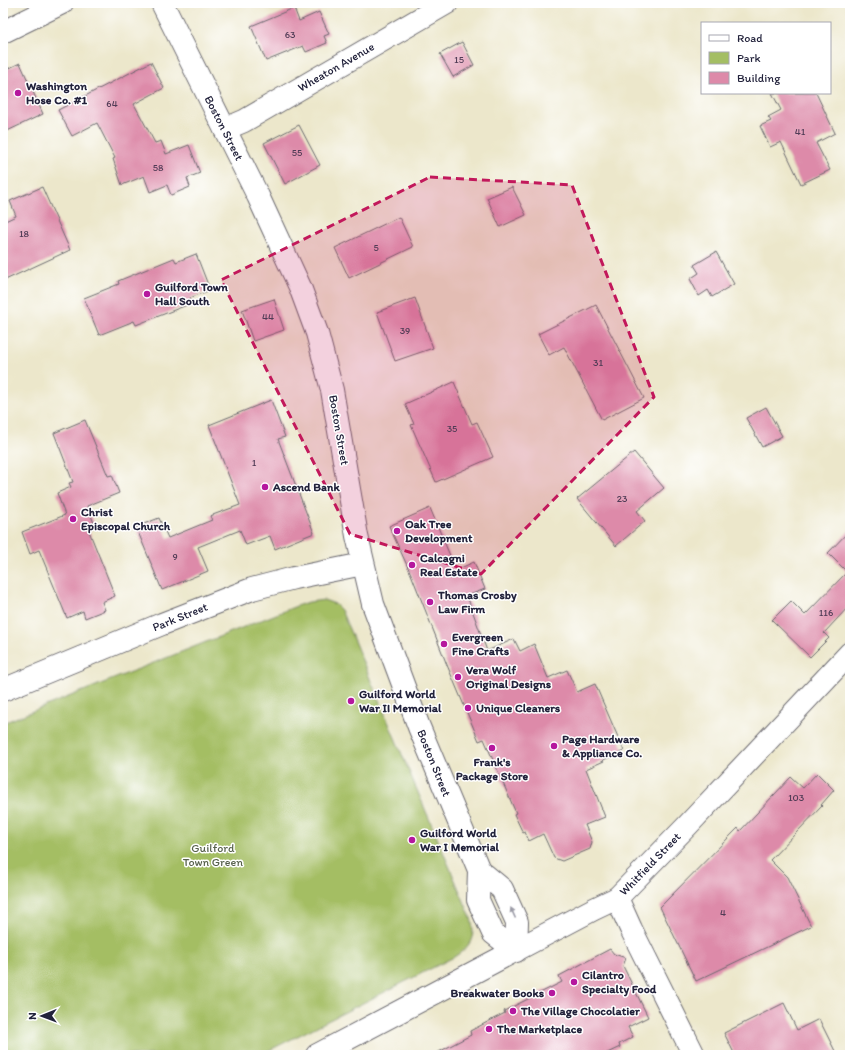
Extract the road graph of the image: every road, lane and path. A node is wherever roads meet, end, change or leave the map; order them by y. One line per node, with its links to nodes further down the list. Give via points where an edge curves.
1 (62, 3): 4 (main road)
2 (162, 3): 5 (main road, Boston Street)
3 (447, 3): 5 (main road, Wheaton Avenue)
4 (3, 32)
5 (225, 130): 6 (main road, Boston Street, via 300,287 317,333 332,390)
6 (363, 564): 8 (main road, Park Street, via 252,589); 10 (main road, Boston Street, via 373,604 401,679 479,870 502,888 517,922)
7 (850, 653): 9 (main road, Whitfield Street)
8 (3, 690)
9 (617, 898): 10 (main road, Whitfield Street); 12 (main road)
10 (516, 951): 11 (main road, Whitfield Street)
11 (317, 1055)
12 (694, 1055)

